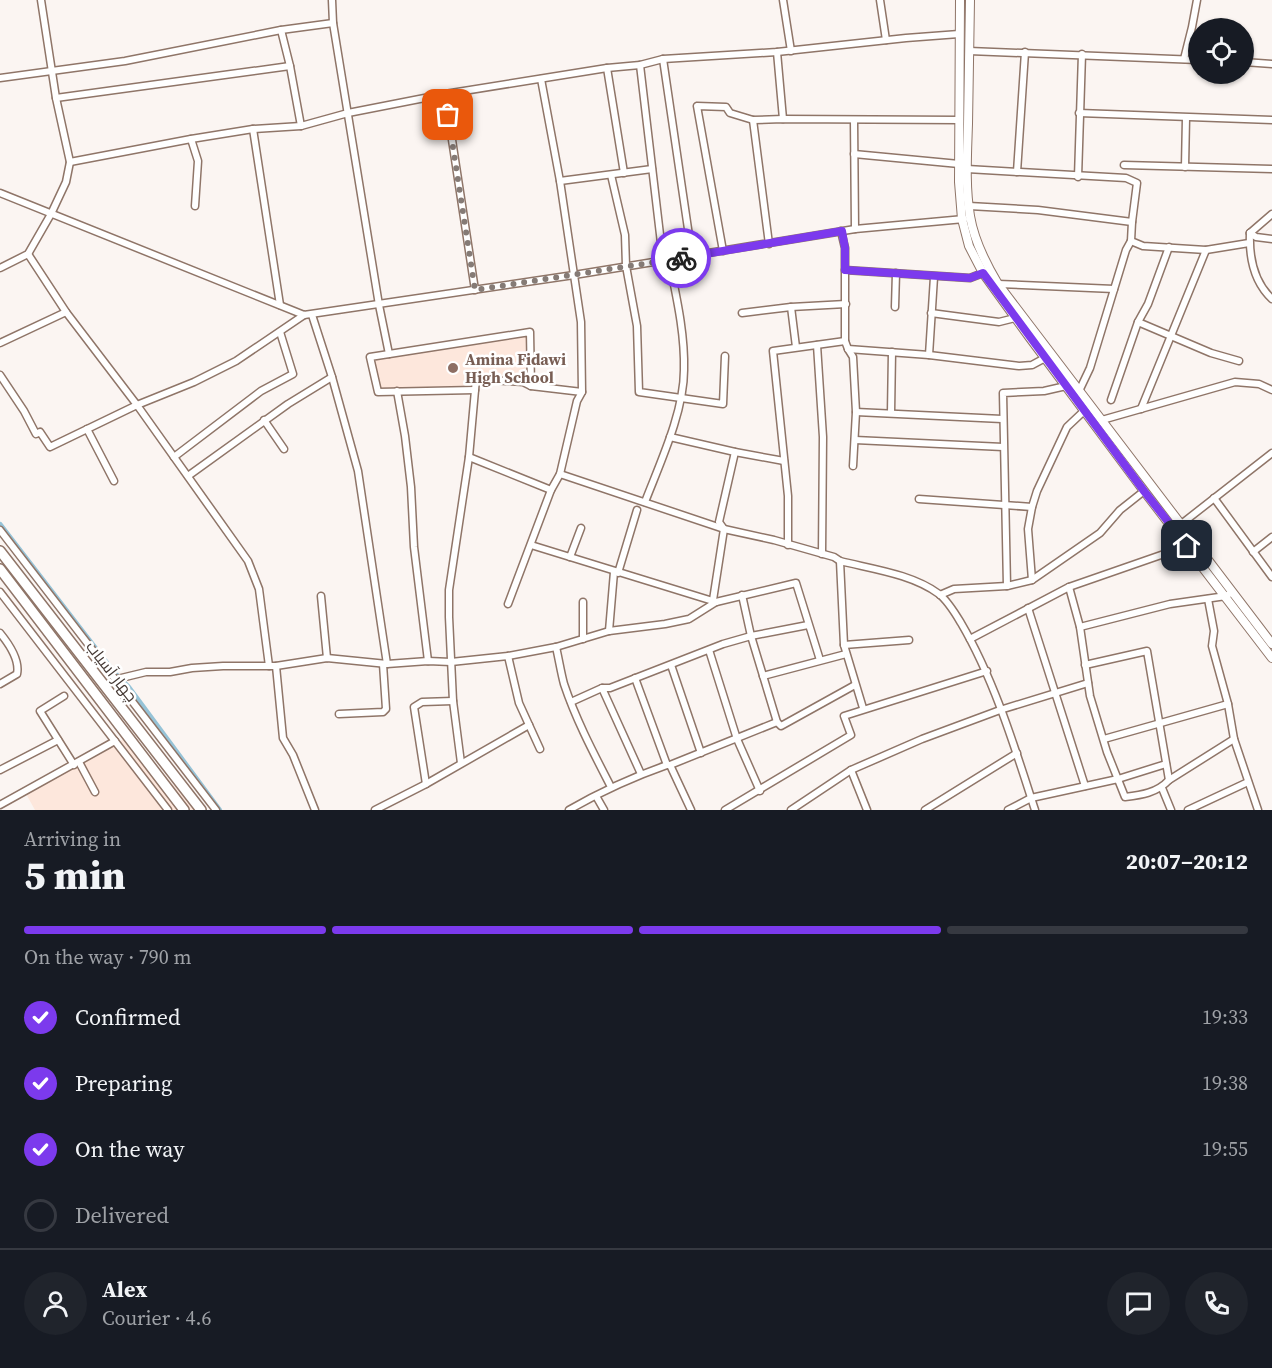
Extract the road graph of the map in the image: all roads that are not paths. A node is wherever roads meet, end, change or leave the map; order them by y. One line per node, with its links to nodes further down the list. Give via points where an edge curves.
1 (41, 0): 25 (street)
2 (332, 0): 8 (street)
3 (783, 0): 12 (street)
4 (880, 0): 11 (street)
5 (960, 0): 10 (main road)
6 (970, 0): 13 (main road)
7 (1197, 0): 18 (street)
8 (333, 23): 9 (street); 30 (street)
9 (281, 30): 23 (street); 25 (street)
10 (959, 34): 11 (street); 36 (main road)
11 (886, 40): 12 (street)
12 (791, 51): 14 (street)
13 (969, 51): 15 (street); 47 (main road)
14 (777, 52): 17 (street); 33 (street)
15 (1025, 52): 16 (street); 49 (street)
16 (1082, 54): 18 (street); 31 (street)
17 (663, 59): 22 (street); 72 (street)
18 (1184, 59): 19 (street)
19 (1188, 59)
20 (1254, 63): 21 (street)
21 (1272, 64)
22 (640, 65): 24 (street); 46 (street)
23 (290, 66): 29 (street); 38 (street)
24 (607, 68): 27 (street); 50 (street)
25 (53, 72): 26 (street); 29 (street)
26 (0, 78)
27 (541, 79): 28 (street); 53 (street)
28 (445, 93): 30 (street); 83 (street)
29 (56, 98): 42 (street)
30 (348, 113): 38 (street); 87 (street)
31 (1079, 113): 32 (street); 52 (street)
32 (1186, 118): 37 (street); 45 (street)
33 (783, 119): 34 (street); 35 (street)
34 (753, 120): 67 (street); 70 (street, via 730,113 726,107 697,106)
35 (854, 120): 36 (street); 41 (street)
36 (960, 120): 43 (main road)
37 (1272, 120)
38 (301, 126): 39 (street)
39 (253, 129): 40 (street); 86 (street)
40 (191, 139): 42 (street); 55 (street, via 198,160)
41 (854, 154): 43 (street); 61 (street)
42 (70, 162): 57 (street, via 66,182)
43 (958, 164): 59 (main road)
44 (1124, 165): 45 (street)
45 (1185, 167): 48 (street)
46 (652, 169): 50 (street); 73 (street)
47 (967, 169): 49 (street); 56 (main road)
48 (1272, 169)
49 (1017, 172): 52 (street)
50 (624, 173): 51 (street)
51 (611, 175): 53 (street); 74 (street, via 625,235)
52 (1078, 177): 60 (street, via 1126,178 1137,183)
53 (560, 181): 79 (street)
54 (0, 193): 57 (street)
55 (195, 206)
56 (969, 206): 59 (main road); 60 (street)
57 (51, 214): 71 (street); 86 (street)
58 (1272, 214): 63 (street)
59 (966, 218): 61 (street); 78 (main road, via 969,246); 81 (main road)
60 (1132, 222): 65 (street)
61 (855, 229): 62 (street)
62 (842, 231): 67 (street); 76 (street)
63 (1250, 233): 64 (street); 66 (street)
64 (1272, 239)
65 (1131, 241): 68 (street, via 1143,246); 82 (street)
66 (1249, 243): 69 (street); 84 (street, via 1256,277)
67 (769, 244): 70 (street)
68 (1169, 247): 69 (street); 96 (street)
69 (1206, 250): 98 (street)
70 (723, 251): 72 (street)
71 (28, 254): 75 (street); 90 (street)
72 (692, 256): 73 (street)
73 (666, 260): 74 (street); 119 (street, via 683,345)
74 (626, 266): 79 (street); 119 (street, via 637,326 639,392)
75 (0, 268)
76 (845, 270): 77 (street); 85 (street)
77 (896, 273): 80 (street); 89 (street)
78 (983, 273): 80 (street, via 970,278); 95 (main road)
79 (574, 275): 83 (street); 118 (street, via 581,321)
80 (934, 276): 91 (street)
81 (998, 284): 82 (street); 114 (main road)
82 (1114, 289): 114 (street)
83 (475, 290): 87 (street)
84 (1272, 299)
85 (846, 304): 88 (street); 99 (street)
86 (280, 305): 93 (street)
87 (379, 305): 94 (street); 105 (street)
88 (791, 307): 92 (street); 102 (street)
89 (895, 307)
90 (66, 312): 100 (street); 121 (street)
91 (931, 313): 95 (street, via 999,322); 106 (street)
92 (742, 314)
93 (304, 315): 94 (street); 97 (street)
94 (312, 315): 111 (street)
95 (1015, 318): 108 (main road)
96 (1138, 322): 98 (street); 120 (street)
97 (280, 332): 121 (street, via 236,361); 136 (street, via 293,374 261,391)
98 (1170, 336): 109 (street); 122 (street)
99 (845, 341): 101 (street); 103 (street)
100 (0, 342)
101 (817, 345): 102 (street); 161 (street, via 823,437)
102 (796, 347): 138 (street, via 774,351)
103 (848, 349): 104 (street); 124 (street, via 853,357)
104 (892, 352): 106 (street); 125 (street)
105 (389, 354): 112 (street, via 530,332); 117 (street, via 370,357 378,392)
106 (929, 355): 108 (street, via 1019,366)
107 (725, 356): 119 (street, via 723,404)
108 (1045, 358): 113 (main road)
109 (1239, 361)
110 (0, 375): 129 (street, via 36,434 40,432 49,447)
111 (332, 378): 127 (street); 202 (street, via 358,471)
112 (531, 386): 115 (street, via 523,382 476,380); 118 (street)
113 (1066, 386): 123 (main road); 126 (street, via 1003,393)
114 (1080, 389): 128 (main road)
115 (476, 390): 117 (street); 137 (street)
116 (1272, 390): 122 (street, via 1259,384 1235,382)
117 (397, 391): 200 (street)
118 (582, 392): 140 (street)
119 (680, 398): 130 (street)
120 (1111, 400)
121 (137, 405): 129 (street); 136 (street)
122 (1141, 409): 128 (street)
123 (1084, 410): 144 (main road); 149 (street, via 1067,427)
124 (856, 412): 125 (street); 131 (street)
125 (891, 413): 126 (street)
126 (1002, 419): 132 (street)
127 (264, 420): 133 (street); 141 (street)
128 (1102, 420): 151 (main road)
129 (87, 429): 142 (street)
130 (670, 437): 134 (street); 147 (street)
131 (855, 440): 132 (street); 139 (street)
132 (1003, 447): 148 (street)
133 (284, 449)
134 (735, 452): 138 (street); 153 (street, via 719,522)
135 (1272, 453): 145 (street)
136 (174, 457): 141 (street)
137 (470, 457): 143 (street); 201 (street, via 449,590)
138 (784, 461): 157 (street)
139 (854, 466)
140 (560, 474): 143 (street); 147 (street)
141 (188, 476): 205 (street, via 248,561 259,589)
142 (114, 481)
143 (551, 490): 156 (street)
144 (1144, 491): 158 (main road); 167 (street, via 1100,533)
145 (1214, 498): 151 (street); 160 (street)
146 (919, 499): 148 (street)
147 (645, 502): 153 (street)
148 (1006, 505): 149 (street); 169 (street)
149 (1032, 507): 167 (street, via 1028,529)
150 (637, 510): 165 (street)
151 (1180, 525): 168 (main road)
152 (581, 528): 162 (street)
153 (724, 529): 157 (street); 177 (street)
154 (0, 530): 210 (street)
155 (1272, 537): 160 (street)
156 (531, 545): 162 (street); 179 (street)
157 (788, 545): 161 (street)
158 (1187, 546): 168 (main road); 170 (street)
159 (0, 551): 193 (highway, چهار آسیاب)
160 (1253, 552): 166 (street)
161 (822, 554): 163 (street)
162 (570, 557): 165 (street)
163 (840, 561): 174 (street, via 900,576); 190 (street)
164 (0, 569): 196 (highway, چهار آسیاب)
165 (616, 572): 177 (street); 183 (street)
166 (1272, 578)
167 (1032, 580): 169 (street)
168 (1219, 582): 172 (main road)
169 (1007, 586): 174 (street, via 954,589)
170 (1069, 587): 180 (street); 182 (street)
171 (0, 592): 230 (street)
172 (1229, 594): 176 (street); 189 (main road); 198 (main road)
173 (742, 595): 177 (street); 181 (street, via 796,583); 185 (street)
174 (940, 595): 187 (street)
175 (321, 596): 197 (street)
176 (1208, 599): 182 (street, via 1170,604); 219 (street, via 1214,631 1212,646)
177 (715, 601): 183 (street, via 689,619)
178 (583, 602): 186 (street)
179 (508, 604)
180 (1029, 608): 187 (street); 215 (street)
181 (808, 625): 185 (street); 199 (street)
182 (1080, 627): 204 (street)
183 (609, 631): 186 (street)
184 (0, 633): 212 (street, via 18,669 17,674)
185 (751, 636): 192 (street); 208 (street)
186 (584, 639): 191 (street)
187 (970, 639): 207 (street)
188 (909, 640): 190 (street)
189 (1272, 644)
190 (844, 645): 194 (street)
191 (556, 648): 195 (street); 218 (street)
192 (709, 650): 203 (street); 226 (street)
193 (78, 651): 196 (highway); 255 (highway, چهار آسیاب)
194 (846, 654): 199 (street); 213 (street)
195 (508, 656): 201 (street); 225 (street, via 519,703)
196 (68, 657): 254 (highway, چهار آسیاب)
197 (327, 658): 202 (street); 206 (street)
198 (1272, 658)
199 (820, 660): 208 (street)
200 (428, 661): 201 (street); 202 (street)
201 (451, 662): 217 (street)
202 (385, 664): 222 (street, via 386,709)
203 (671, 665): 209 (street); 232 (street)
204 (1085, 665): 211 (street); 224 (street, via 1147,651)
205 (269, 666): 206 (street); 210 (street, via 198,667)
206 (276, 666): 257 (street, via 283,738)
207 (987, 671): 220 (street); 221 (street)
208 (763, 676): 223 (street)
209 (635, 678): 214 (street); 237 (street)
210 (117, 679): 256 (street)
211 (1088, 683): 215 (street); 227 (street)
212 (0, 684)
213 (855, 685): 220 (street); 223 (street, via 781,726)
214 (602, 688): 218 (street); 240 (street)
215 (1054, 692): 221 (street); 245 (street)
216 (64, 696): 228 (street, via 40,711)
217 (453, 701): 235 (street); 244 (street, via 422,702 414,707)
218 (571, 702): 246 (street)
219 (1227, 704): 224 (street); 229 (street)
220 (863, 708): 248 (street, via 844,716 851,735)
221 (1000, 710): 233 (street); 238 (street)
222 (339, 714)
223 (777, 722): 226 (street)
224 (1158, 722): 227 (street); 236 (street)
225 (529, 725): 231 (street); 235 (street)
226 (737, 739): 232 (street); 248 (street)
227 (1104, 739): 241 (street)
228 (58, 740): 234 (street); 239 (street)
229 (1234, 740): 242 (street); 243 (street)
230 (115, 741): 234 (street); 253 (street)
231 (540, 749)
232 (701, 753): 237 (street)
233 (1017, 753): 251 (street); 265 (street)
234 (76, 763): 249 (street); 252 (street)
235 (461, 763): 244 (street)
236 (1166, 764): 241 (street); 242 (street)
237 (669, 765): 240 (street); 261 (street)
238 (851, 770): 263 (street); 264 (street)
239 (0, 771)
240 (641, 774): 246 (street)
241 (1118, 779): 245 (street); 247 (street, via 1125,797)
242 (1169, 780): 247 (street)
243 (1248, 782): 269 (street); 270 (street)
244 (426, 784): 258 (street)
245 (1085, 786): 251 (street)
246 (611, 787): 250 (street)
247 (1162, 788): 268 (street)
248 (760, 790): 262 (street)
249 (95, 792)
250 (596, 796): 259 (street); 260 (street)
251 (1031, 798): 266 (street); 267 (street)
252 (0, 805)
253 (168, 810)
254 (184, 810)
255 (201, 810)
256 (216, 810)
257 (315, 810)
258 (375, 810)
259 (569, 810)
260 (604, 810)
261 (691, 810)
262 (725, 810)
263 (792, 810)
264 (867, 810)
265 (925, 810)
266 (1008, 810)
267 (1035, 810)
268 (1171, 810)
269 (1188, 810)
270 (1258, 810)

